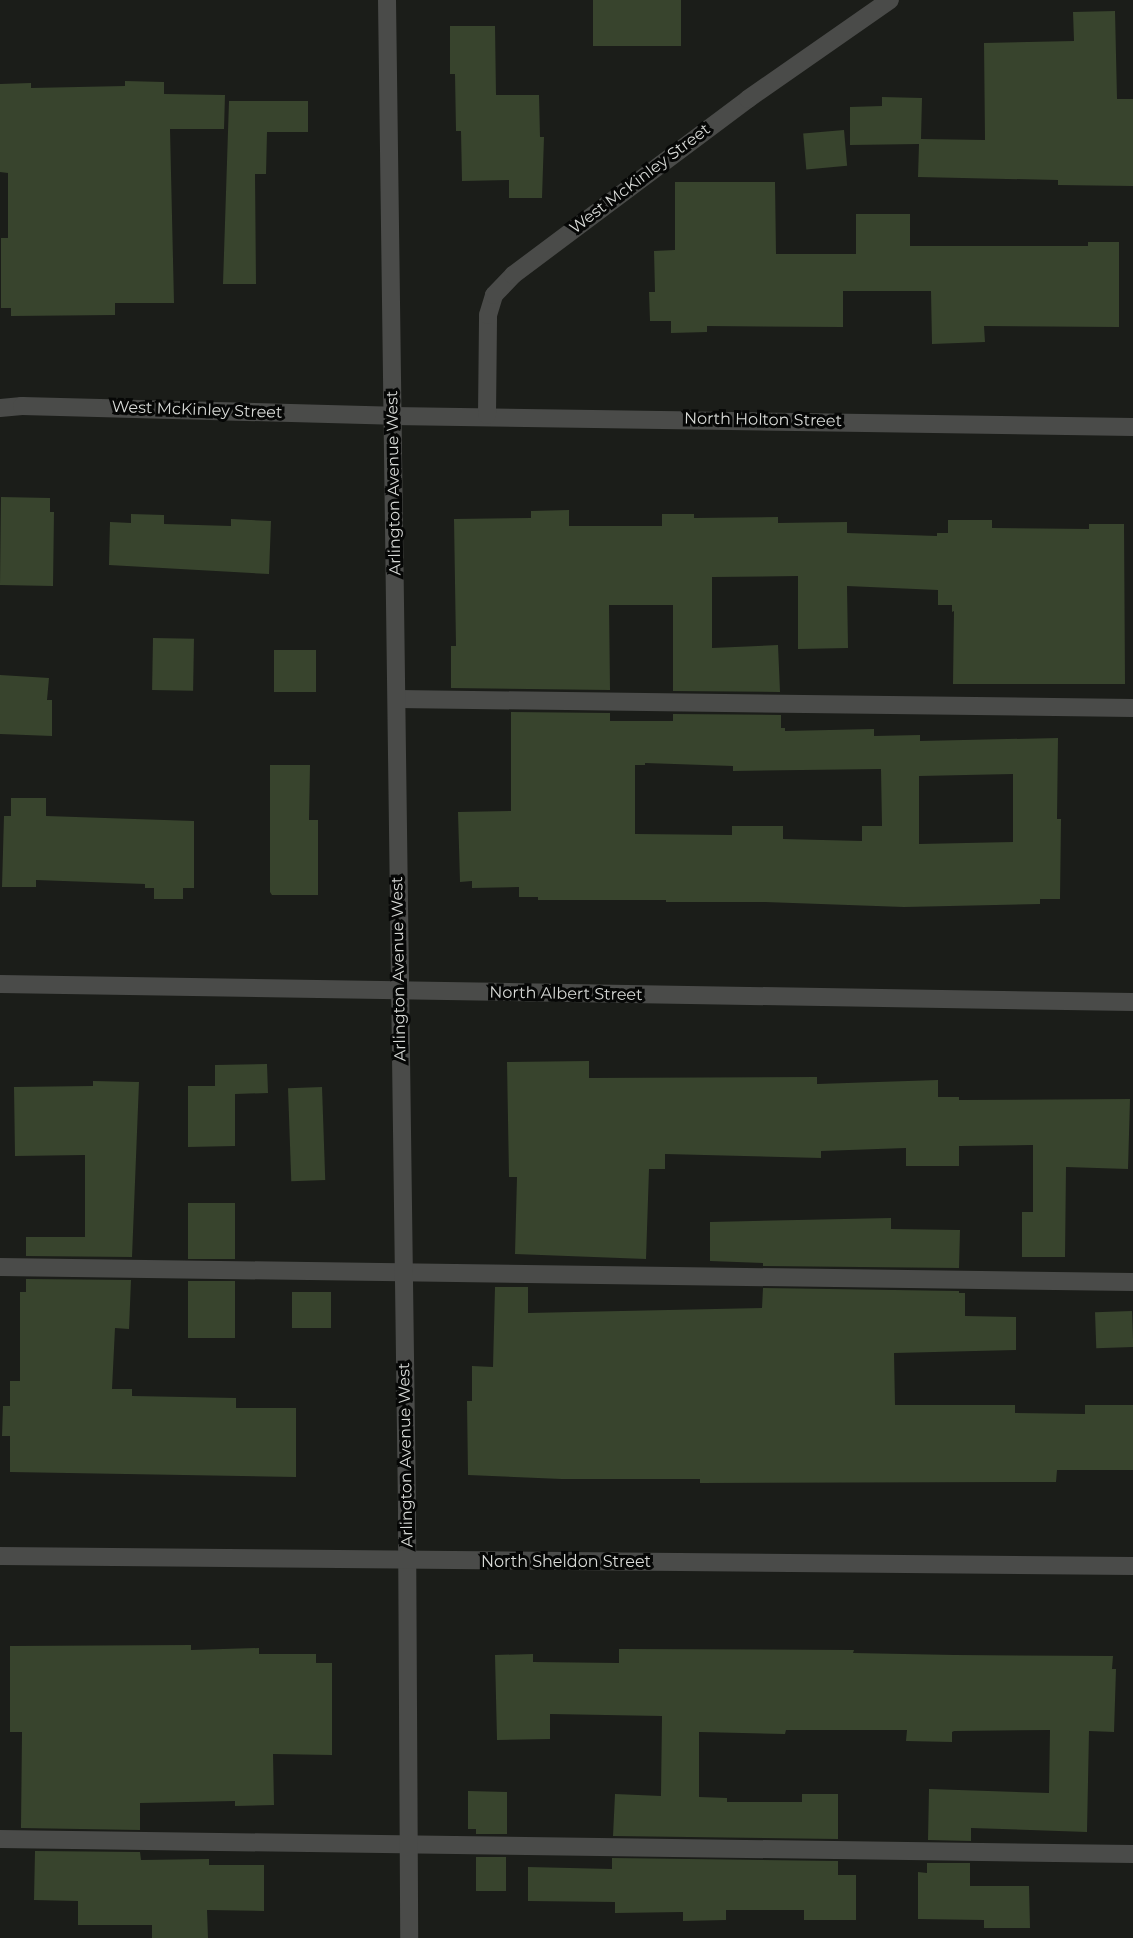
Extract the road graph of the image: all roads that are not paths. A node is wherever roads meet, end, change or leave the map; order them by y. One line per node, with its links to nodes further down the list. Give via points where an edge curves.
1 (387, 0): 5 (street, Arlington Avenue West)
2 (890, 0): 4 (street, West McKinley Street, via 748,99 513,275 494,295 488,315)
3 (0, 408): 5 (street, West McKinley Street)
4 (487, 415): 5 (street, North Holton Street); 6 (street, North Holton Street)
5 (393, 416): 7 (street, Arlington Avenue West)
6 (1133, 427)
7 (397, 699): 8 (street); 10 (street, Arlington Avenue West)
8 (1133, 708)
9 (0, 984): 10 (street, North Albert Street)
10 (399, 992): 11 (street, North Albert Street); 13 (street, Arlington Avenue West)
11 (1133, 1002)
12 (0, 1267): 13 (street)
13 (404, 1273): 14 (street); 16 (street, Arlington Avenue West)
14 (1133, 1282)
15 (0, 1556): 16 (street, North Sheldon Street)
16 (407, 1561): 17 (street, North Sheldon Street); 19 (street, Arlington Avenue West)
17 (1133, 1566)
18 (0, 1839): 19 (street)
19 (408, 1846): 20 (street); 21 (street, Arlington Avenue West)
20 (1133, 1854)
21 (409, 1938)

